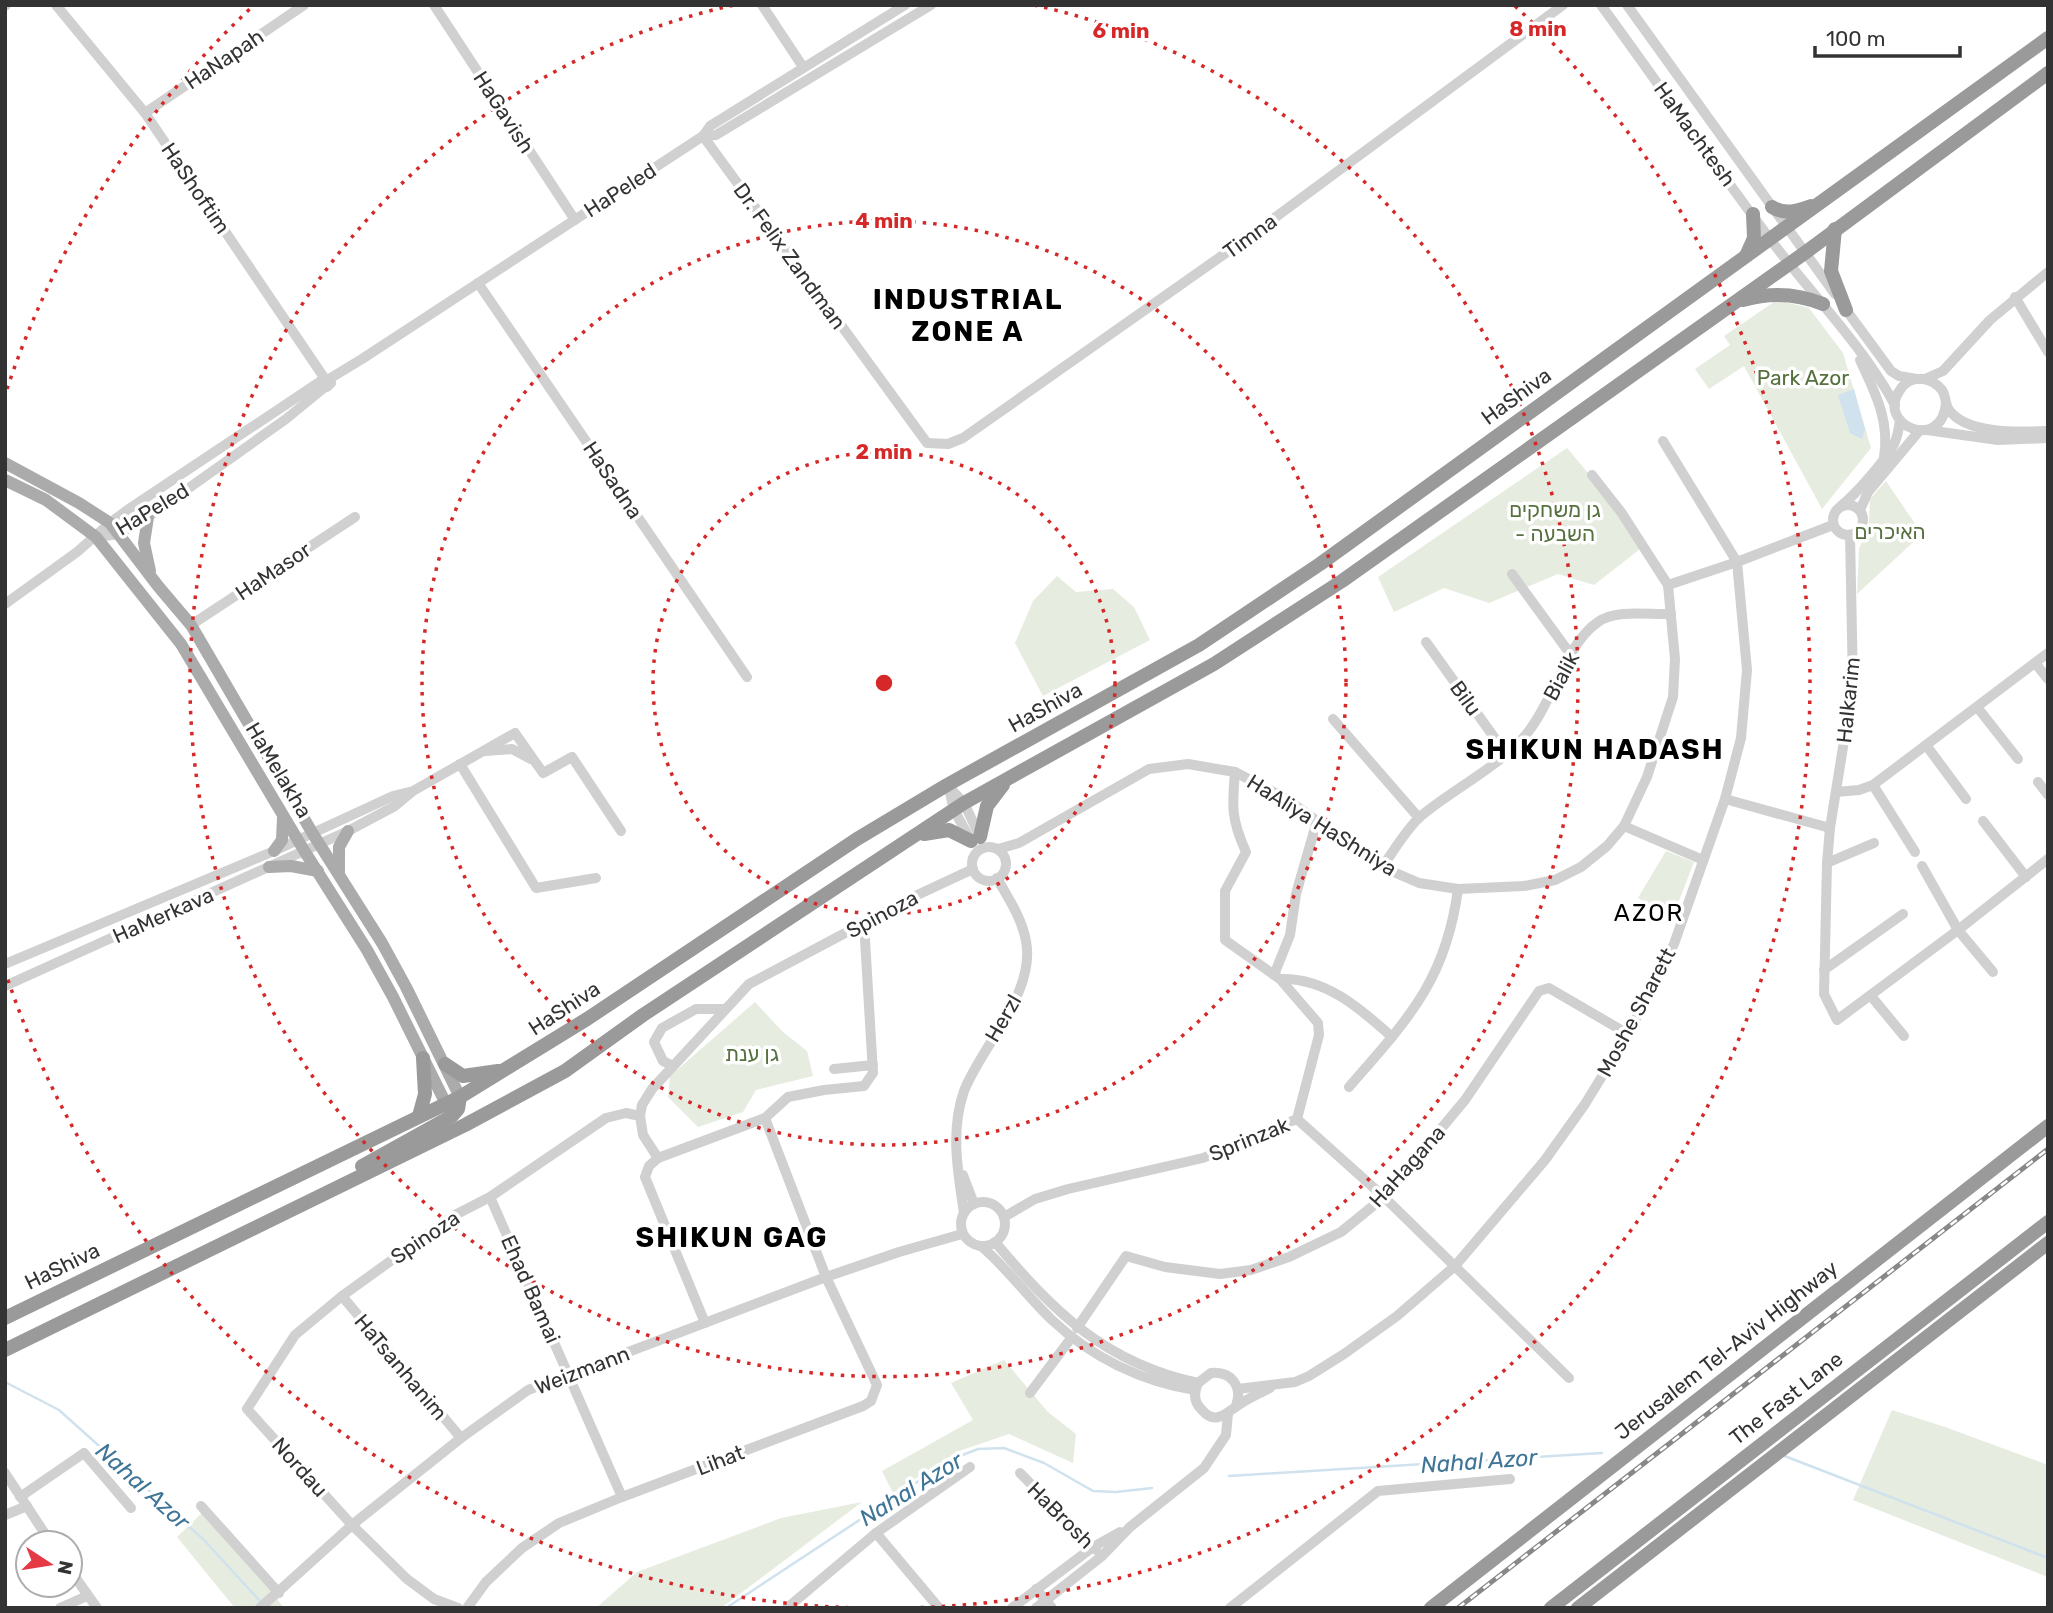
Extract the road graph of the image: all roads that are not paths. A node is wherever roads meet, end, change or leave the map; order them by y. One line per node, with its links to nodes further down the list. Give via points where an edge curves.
1 (56, 5): 13 (street, HaShoftim)
2 (304, 5): 13 (street, HaNapah)
3 (433, 5): 18 (street, HaGavish)
4 (762, 5): 11 (street)
5 (905, 5): 11 (street, HaPeled)
6 (931, 5): 14 (street, HaPeled, via 716,135)
7 (1563, 5): 43 (street, Timna, via 1250,236 963,438 948,444)
8 (1601, 5): 17 (street, HaMachtesh)
9 (1627, 5): 16 (street, HaMachtesh)
10 (2048, 38): 15 (highway, HaShiva)
11 (803, 67): 14 (street, HaPeled, via 709,127)
12 (2048, 73): 20 (highway, HaShiva)
13 (145, 113): 35 (street, HaShoftim)
14 (704, 136): 18 (street, HaPeled); 43 (street, Dr. Felix Zandman)
15 (1819, 204): 16 (highway, via 1794,212); 19 (highway, HaShiva)
16 (1772, 208): 19 (street, HaMachtesh)
17 (1753, 214): 21 (street, HaMachtesh); 23 (highway, via 1754,238)
18 (575, 220): 26 (street, HaPeled)
19 (1788, 228): 21 (highway, HaShiva); 22 (street, HaMachtesh)
20 (1835, 229): 22 (highway, HaShiva); 30 (highway, via 1831,271)
21 (1771, 240): 23 (highway, HaShiva); 24 (street, HaMachtesh)
22 (1805, 252): 24 (highway, HaShiva); 30 (street, HaMachtesh)
23 (1745, 259): 81 (highway, HaShiva, via 1320,564 1199,645)
24 (1789, 263): 28 (street, HaMachtesh); 29 (highway, HaShiva)
25 (2048, 272): 27 (street)
26 (478, 283): 35 (street, HaPeled); 68 (street, HaSadna)
27 (2015, 297): 32 (street); 33 (street)
28 (1823, 304): 29 (highway, via 1771,294); 31 (street, HaMachtesh)
29 (1726, 307): 79 (highway, HaShiva, via 1342,581 1214,664)
30 (1846, 310): 34 (street, HaMachtesh, via 1891,371)
31 (1852, 340): 37 (street); 44 (street, via 1885,421)
32 (1967, 345): 34 (street, via 1943,371); 36 (street, via 1945,380)
33 (2048, 352)
34 (1921, 379): 36 (street, via 1934,382); 37 (street, via 1900,389)
35 (327, 382): 50 (street, HaPeled, via 286,419); 52 (street, HaPeled)
36 (1945, 399): 39 (street, via 1941,420); 40 (street, via 1959,418 1986,428)
37 (1895, 405): 38 (street)
38 (1900, 420): 39 (street, via 1909,428); 44 (street, via 1894,443)
39 (1924, 430): 41 (street, via 1998,440); 49 (street, via 1868,492)
40 (2048, 431)
41 (2048, 438)
42 (1663, 441): 57 (street, Moshe Sharett)
43 (927, 443)
44 (1884, 457): 48 (street)
45 (5, 463): 52 (main road, HaMelakha)
46 (1592, 475): 60 (street)
47 (5, 480): 56 (main road, HaMelakha, via 46,500)
48 (1841, 506): 49 (street); 53 (street)
49 (1860, 510): 55 (street, via 1862,526)
50 (148, 517): 54 (street, HaPeled); 59 (main road, via 144,543)
51 (355, 517): 63 (street, HaMasor)
52 (110, 523): 54 (main road, HaMelakha); 56 (street, HaPeled)
53 (1833, 524): 55 (street, via 1840,533); 57 (street)
54 (119, 534): 56 (street, HaPeled); 59 (main road, HaMelakha)
55 (1850, 535): 84 (street, HaIkarim, via 1853,685)
56 (96, 537): 61 (street); 89 (main road, HaMelakha, via 181,644)
57 (1737, 562): 60 (street); 86 (street, Moshe Sharett, via 1746,670 1741,737)
58 (1512, 574): 66 (street)
59 (151, 575): 63 (main road, HaMelakha)
60 (1668, 584): 62 (street, HaAliya HaShniya)
61 (5, 604)
62 (1671, 614): 66 (street, Bialik, via 1614,615 1597,622); 93 (street, HaAliya HaShniya, via 1672,697 1647,777)
63 (191, 625): 97 (main road, HaMelakha)
64 (1426, 642): 74 (street, Bilu)
65 (2048, 653): 67 (street)
66 (1572, 655): 74 (street, Bialik, via 1541,714)
67 (2035, 663): 69 (street); 70 (street)
68 (747, 677)
69 (2048, 679)
70 (1977, 707): 72 (street); 75 (street)
71 (1333, 719): 90 (street)
72 (1926, 745): 82 (street); 87 (street)
73 (481, 751): 76 (street, via 512,749); 76 (street, via 515,733); 77 (street)
74 (1506, 754): 90 (street, Bialik)
75 (2018, 759)
76 (535, 761): 96 (street, via 543,773 572,757)
77 (460, 764): 83 (street); 118 (street, via 536,888)
78 (1235, 772): 91 (street, HaAliya HaShniya); 99 (street, HaAliya HaShniya, via 1188,764 1149,769); 127 (street, via 1232,807 1245,852 1225,891 1225,940)
79 (1017, 773): 88 (highway, HaShiva); 100 (highway, via 991,799)
80 (2038, 782): 85 (street)
81 (947, 785): 88 (street); 139 (highway, HaShiva)
82 (1873, 785): 84 (street); 106 (street)
83 (413, 791): 95 (street); 97 (street, via 393,796)
84 (1836, 792): 94 (street, HaIkarim)
85 (2048, 795)
86 (1725, 799): 94 (street); 108 (street, Moshe Sharett)
87 (1966, 799)
88 (959, 806): 100 (street); 102 (highway, HaShiva)
89 (283, 813): 98 (main road, HaMelakha); 104 (main road, via 282,840)
90 (1419, 818): 113 (street, Bialik)
91 (1317, 821): 113 (street, HaAliya HaShniya); 127 (street)
92 (1983, 821): 117 (street)
93 (1624, 826): 108 (street); 120 (street, HaAliya HaShniya, via 1581,867 1555,880 1489,889)
94 (1830, 828): 110 (street, HaIkarim)
95 (348, 831): 97 (street); 116 (main road, via 339,847)
96 (621, 831)
97 (317, 839): 98 (street, HaMerkava); 105 (street, HaMerkava); 116 (main road, HaMelakha)
98 (298, 841): 104 (street, HaMerkava); 105 (main road, HaMelakha)
99 (1019, 843): 103 (street, HaAliya HaShniya); 109 (street, HaAliya HaShniya)
100 (978, 844): 102 (highway, via 940,830); 103 (street); 114 (street)
101 (1874, 844): 110 (street)
102 (895, 848): 147 (highway, HaShiva, via 565,1071)
103 (998, 849): 109 (street)
104 (274, 851): 124 (street, HaMerkava)
105 (305, 852): 112 (street, HaMerkava); 115 (main road, HaMelakha)
106 (1915, 852)
107 (2048, 859): 117 (street)
108 (1703, 860): 131 (street, Moshe Sharett, via 1674,944)
109 (1006, 863): 119 (street)
110 (1827, 863): 125 (street, HaIkarim)
111 (1922, 866): 123 (street)
112 (269, 867): 115 (main road); 128 (street, HaMerkava)
113 (1382, 867): 120 (street, HaAliya HaShniya, via 1419,883)
114 (973, 869): 119 (street, via 983,879); 122 (street, Spinoza)
115 (318, 871): 134 (main road, HaMelakha, via 368,950)
116 (340, 875): 135 (main road, HaMelakha)
117 (2026, 877): 123 (street)
118 (596, 878)
119 (998, 878): 150 (street, Herzl, via 1017,913 1027,962 1020,991 964,1092 956,1128)
120 (1458, 888): 133 (street, via 1454,921 1433,979)
121 (1903, 914): 125 (street)
122 (864, 923): 130 (street, Spinoza, via 749,984); 136 (street)
123 (1958, 930): 126 (street); 129 (street)
124 (5, 964)
125 (1824, 970): 129 (street, HaIkarim, via 1824,994 1837,1020)
126 (1993, 972)
127 (1277, 977): 133 (street, via 1298,979 1356,1005); 146 (street, via 1318,1023 1319,1035)
128 (5, 986)
129 (1871, 996): 132 (street)
130 (725, 1009): 137 (street, Spinoza); 137 (street, via 696,1009 662,1028 654,1042 663,1062)
131 (1628, 1034): 153 (street, HaHagana, via 1549,988 1539,990 1465,1100); 162 (street, Moshe Sharett, via 1545,1160)
132 (1904, 1036)
133 (1392, 1037): 140 (street)
134 (423, 1058): 142 (main road, HaMelakha); 143 (highway, via 425,1094)
135 (445, 1064): 139 (highway, via 463,1076); 141 (main road, HaMelakha)
136 (873, 1065): 138 (street); 145 (street, via 864,1086 788,1097)
137 (673, 1066): 144 (street, Spinoza, via 652,1089)
138 (834, 1069)
139 (506, 1070): 141 (highway, HaShiva)
140 (1349, 1087)
141 (460, 1097): 142 (highway, HaShiva)
142 (449, 1110): 143 (highway, HaShiva); 147 (main road); 152 (highway)
143 (419, 1116): 165 (highway, HaShiva)
144 (640, 1116): 149 (street, via 643,1135); 151 (street, Spinoza, via 626,1113 606,1118)
145 (765, 1118): 149 (street); 163 (street, Lihat)
146 (1297, 1119): 153 (street, Sprinzak); 156 (street, Sprinzak, via 1203,1158 1035,1199)
147 (466, 1125): 152 (highway, HaShiva)
148 (2048, 1126): 211 (highway, Jerusalem Tel-Aviv Highway)
149 (658, 1158): 166 (street, via 645,1177)
150 (956, 1159): 154 (street, Herzl); 155 (street, Herzl)
151 (490, 1196): 164 (street, Spinoza, via 453,1216); 169 (street, Ehad Bamai)
152 (315, 1197): 168 (highway, HaShiva)
153 (1384, 1197): 162 (street, Sprinzak); 167 (street, HaHagana, via 1322,1243 1251,1270 1195,1272 1126,1256)
154 (974, 1203): 155 (street); 156 (street, via 995,1205)
155 (964, 1213): 158 (street)
156 (1004, 1217): 159 (street, via 1003,1231)
157 (2048, 1222): 212 (highway, The Fast Lane)
158 (962, 1234): 161 (street); 163 (street, Weizmann)
159 (995, 1242): 161 (street); 167 (street)
160 (2048, 1242): 213 (highway)
161 (981, 1245): 167 (street, via 1051,1320)
162 (1455, 1266): 170 (street, Sprinzak); 171 (street, Moshe Sharett, via 1344,1354 1309,1376)
163 (826, 1277): 166 (street, Weizmann); 185 (street, Lihat, via 877,1385 871,1401)
164 (342, 1296): 175 (street, Spinoza, via 295,1335); 178 (street, HaTsanhanim)
165 (5, 1318)
166 (705, 1323): 169 (street, Weizmann)
167 (1075, 1332): 172 (street, via 1114,1354); 174 (street, HaHagana)
168 (5, 1350)
169 (568, 1374): 178 (street, Weizmann, via 528,1390); 185 (street, Ehad Bamai)
170 (1569, 1378)
171 (1277, 1385): 173 (street, Moshe Sharett); 176 (street, Moshe Sharett)
172 (1197, 1387): 173 (street, via 1210,1373 1218,1373 1233,1379); 177 (street, via 1198,1407)
173 (1238, 1389): 176 (street)
174 (1030, 1393)
175 (247, 1409): 190 (street, Nordau)
176 (1232, 1410): 177 (street); 179 (street)
177 (1217, 1418): 179 (street)
178 (461, 1438): 190 (street, Weizmann)
179 (1222, 1443): 191 (street, via 1204,1468)
180 (970, 1467): 193 (street)
181 (5, 1473): 184 (street)
182 (1020, 1473): 194 (street, HaBrosh)
183 (1510, 1479): 210 (street, via 1378,1491)
184 (20, 1497): 186 (street); 188 (street, via 84,1453)
185 (622, 1497): 205 (street, Lihat, via 559,1523 522,1548 486,1582)
186 (27, 1506): 189 (street); 192 (street)
187 (201, 1506): 198 (street)
188 (131, 1508)
189 (5, 1515)
190 (352, 1525): 198 (street, Weizmann); 204 (street, Nordau, via 407,1579 434,1599)
191 (1130, 1527): 194 (street); 195 (street)
192 (42, 1529)
193 (876, 1533): 206 (street); 207 (street)
194 (1093, 1547): 195 (street, HaBrosh); 196 (street)
195 (1102, 1556): 200 (street)
196 (1036, 1589): 200 (street); 208 (street)
197 (84, 1591): 199 (street)
198 (276, 1595): 203 (street, Weizmann)
199 (87, 1596): 201 (street); 202 (street)
200 (1049, 1604): 209 (street)
201 (60, 1608)
202 (97, 1608)
203 (260, 1608)
204 (458, 1608)
205 (467, 1608)
206 (787, 1608)
207 (939, 1608)
208 (1012, 1608)
209 (1037, 1608)
210 (1230, 1608)
211 (1431, 1608)
212 (1551, 1608)
213 (1578, 1608)

